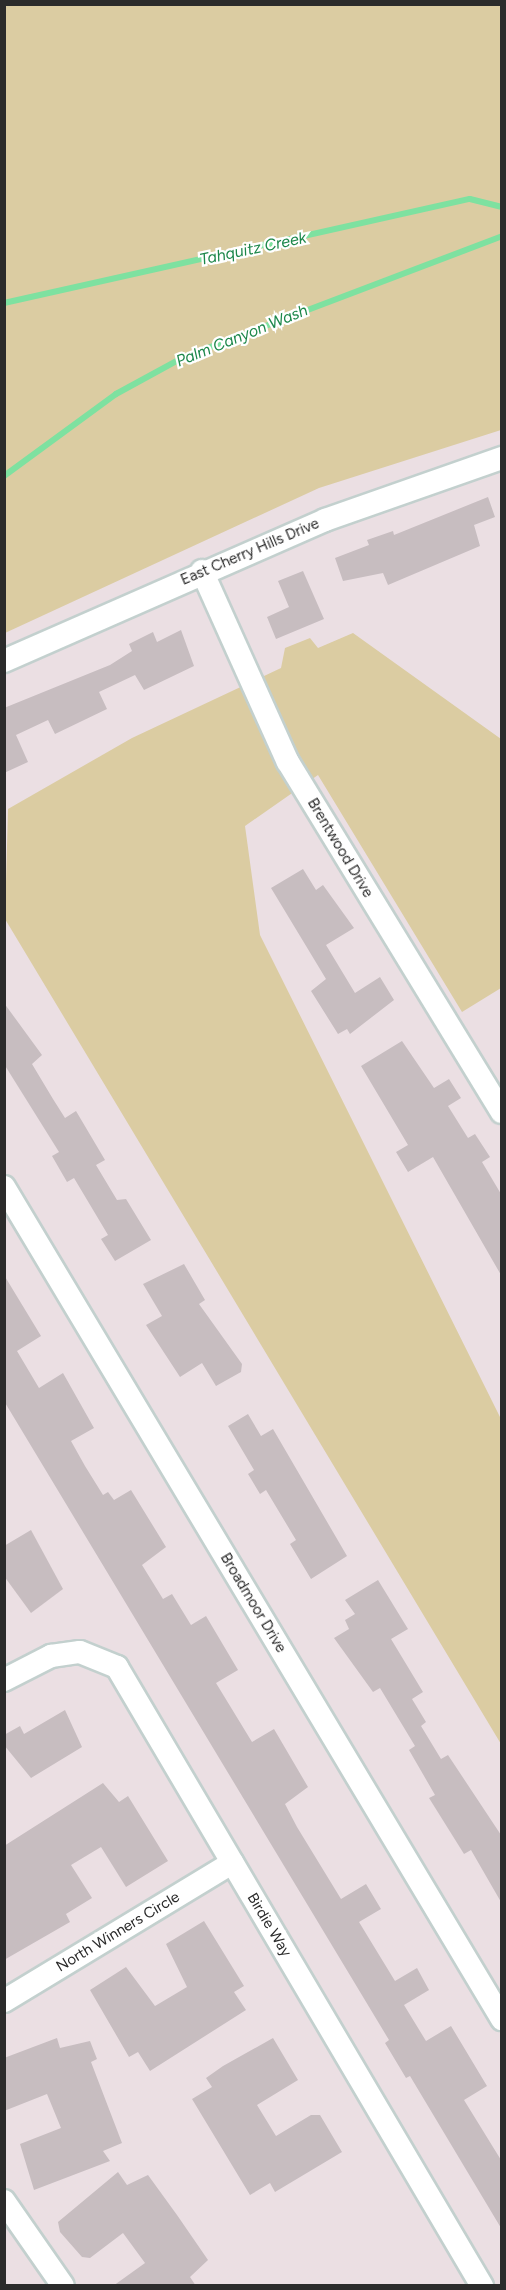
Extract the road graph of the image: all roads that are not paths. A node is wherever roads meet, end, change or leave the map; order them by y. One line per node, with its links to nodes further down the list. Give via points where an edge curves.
1 (501, 458): 2 (street, East Cherry Hills Drive)
2 (202, 571): 3 (street, East Cherry Hills Drive); 4 (street, Brentwood Drive, via 288,762)
3 (4, 661)
4 (501, 1112)
5 (4, 1187): 9 (street, Broadmoor Drive)
6 (6, 1678): 7 (street, Birdie Way, via 51,1656 80,1652 117,1667)
7 (232, 1863): 8 (street, North Winners Circle); 12 (street, Birdie Way)
8 (4, 2001)
9 (501, 2019)
10 (4, 2201): 11 (street)
11 (63, 2286)
12 (482, 2286)

